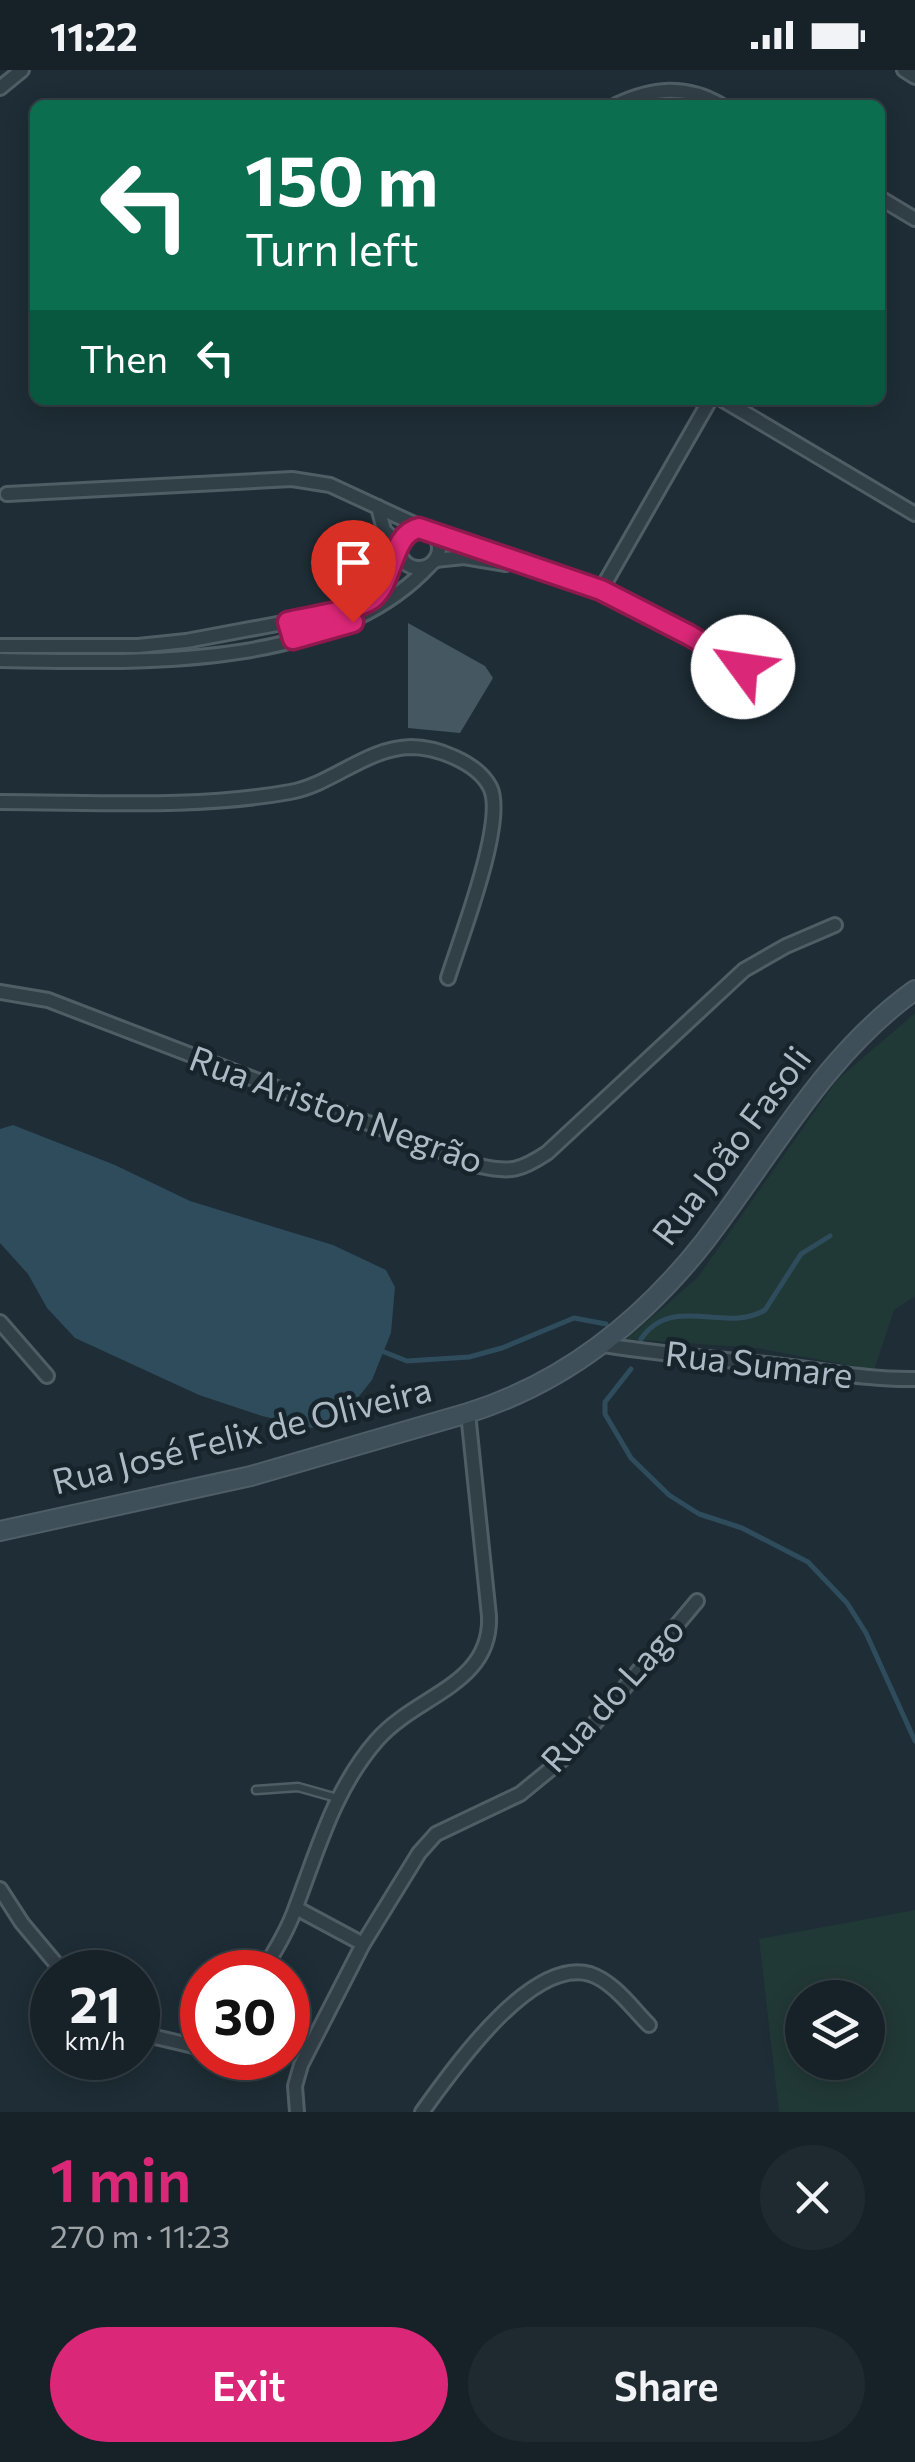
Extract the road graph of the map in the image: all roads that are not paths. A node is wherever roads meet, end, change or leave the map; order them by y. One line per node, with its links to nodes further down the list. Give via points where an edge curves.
1 (22, 70): 4 (street)
2 (904, 70): 3 (street)
3 (915, 77)
4 (0, 88)
5 (630, 100): 6 (street, via 660,89)
6 (709, 100)
7 (885, 201): 8 (street)
8 (915, 219)
9 (707, 405): 18 (street)
10 (731, 405): 13 (street)
11 (7, 494): 12 (street, via 292,479 330,485)
12 (378, 507): 14 (street); 15 (street, via 384,530)
13 (915, 514)
14 (428, 531): 15 (street, via 408,531); 16 (street, via 439,546); 17 (street)
15 (399, 548): 16 (street, via 411,566); 19 (street, via 373,598)
16 (432, 563): 17 (street, via 464,556); 20 (street, via 353,622)
17 (530, 567): 18 (street)
18 (601, 590): 23 (street)
19 (288, 622): 20 (street); 21 (street, via 138,646)
20 (293, 639): 22 (street, via 157,661)
21 (0, 646)
22 (0, 660)
23 (743, 667)
24 (0, 802): 26 (street, via 146,803 294,792 382,752 432,749 478,773 490,786 495,808)
25 (835, 926): 28 (street, Rua Ariston Negrão, via 744,970 547,1152 524,1168 501,1170 48,1000)
26 (448, 978)
27 (915, 990): 30 (main road, Rua João Fasoli, via 838,1059 704,1242)
28 (0, 992)
29 (0, 1322): 31 (street)
30 (604, 1345): 32 (street, Rua Sumare); 33 (main road, Rua José Felix de Oliveira, via 548,1379)
31 (47, 1376)
32 (915, 1379)
33 (468, 1413): 34 (main road, Rua José Felix de Oliveira, via 250,1476); 37 (street, via 488,1642 478,1662 380,1736)
34 (0, 1530)
35 (697, 1601): 40 (street, Rua do Lago, via 569,1754 520,1794 436,1834)
36 (256, 1790): 37 (lane, via 298,1787)
37 (336, 1798): 39 (street)
38 (0, 1889): 41 (street)
39 (296, 1908): 40 (street); 42 (street)
40 (363, 1944): 44 (street, Rua do Lago, via 301,2065)
41 (45, 1950)
42 (274, 1950)
43 (649, 2025): 45 (street, via 611,1986 590,1974 569,1973 543,1984 488,2028)
44 (297, 2112)
45 (422, 2112)

